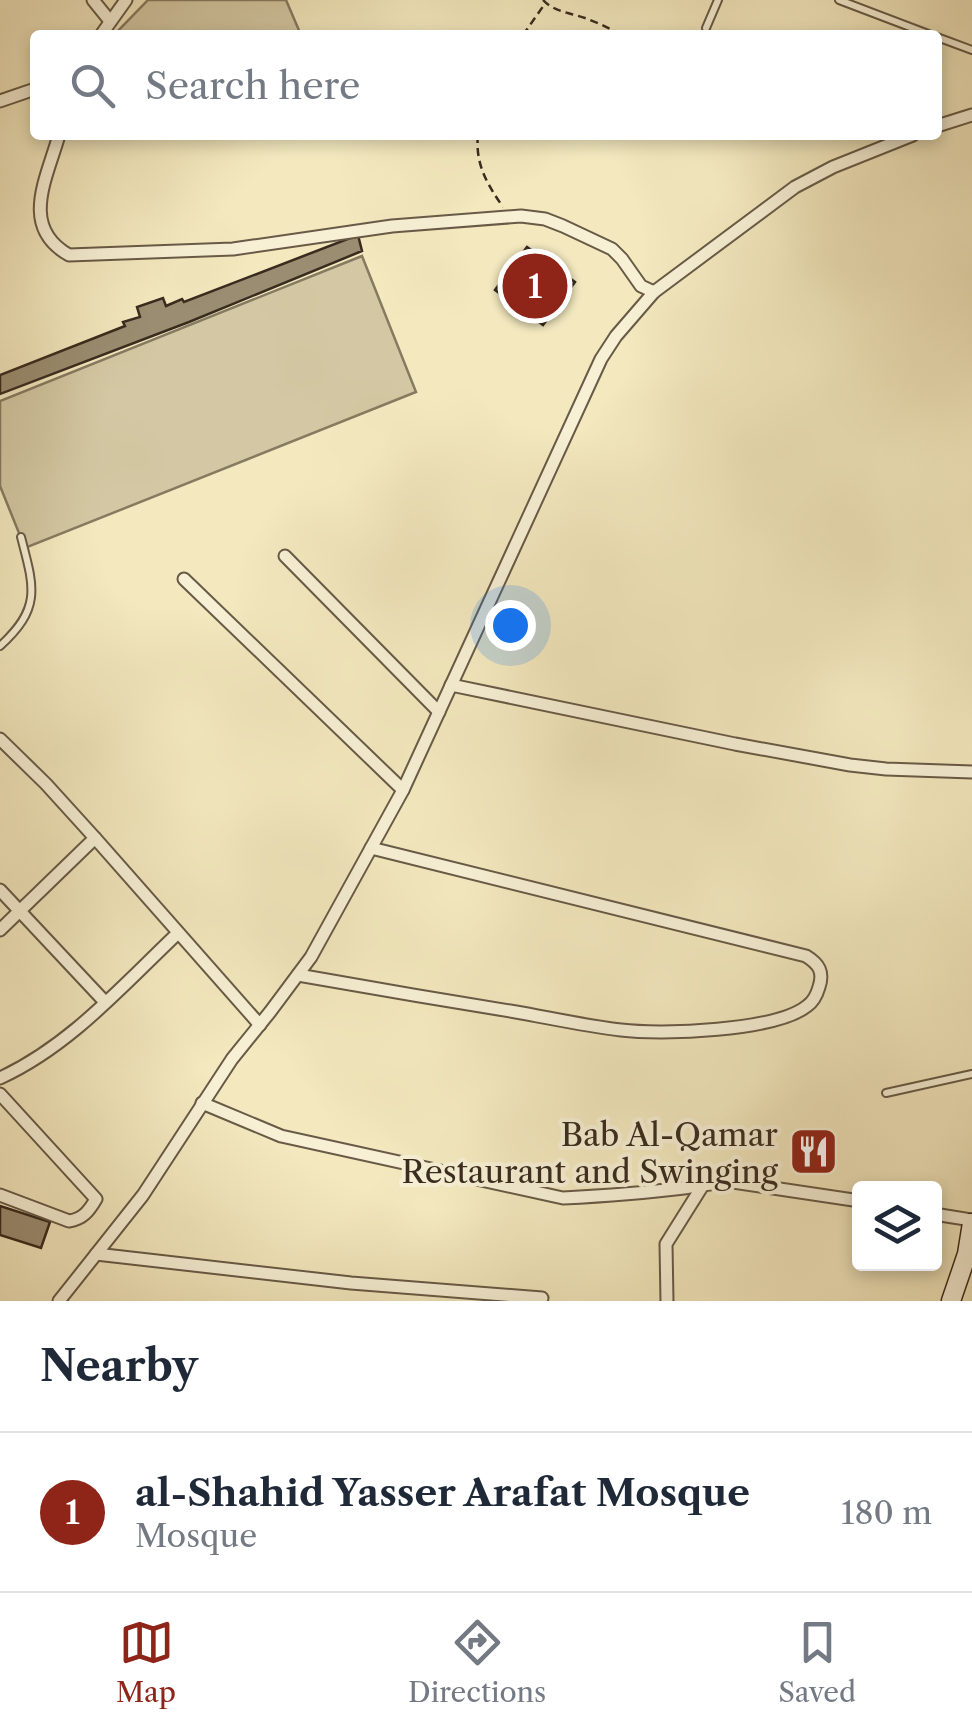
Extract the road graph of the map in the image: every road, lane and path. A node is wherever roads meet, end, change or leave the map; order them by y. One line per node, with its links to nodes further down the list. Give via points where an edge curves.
1 (93, 0): 6 (street)
2 (126, 0): 6 (street)
3 (718, 0): 7 (lane)
4 (839, 0): 11 (lane)
5 (544, 2): 9 (path); 10 (path)
6 (110, 21): 8 (street)
7 (706, 28)
8 (104, 30)
9 (526, 30)
10 (611, 30)
11 (918, 30)
12 (942, 39): 13 (lane)
13 (972, 50)
14 (30, 91): 15 (street)
15 (0, 101)
16 (972, 115): 17 (street)
17 (942, 124)
18 (58, 140): 21 (street, via 39,219 56,248 69,256 233,250 392,226)
19 (478, 140): 21 (path, via 478,163)
20 (900, 140): 22 (street, via 795,187)
21 (510, 217): 22 (street, via 545,220 612,249)
22 (654, 292): 27 (street, via 601,359)
23 (21, 537): 26 (lane, via 32,578 29,613)
24 (285, 556): 28 (street)
25 (184, 579): 31 (street)
26 (0, 646)
27 (451, 685): 28 (street); 30 (street, via 850,764)
28 (439, 712): 31 (street)
29 (0, 740): 32 (street)
30 (972, 772)
31 (403, 790): 33 (street)
32 (94, 838): 35 (street); 37 (street)
33 (371, 848): 38 (street); 38 (street, via 806,956 821,970 821,982 810,1005 784,1017 682,1032 623,1031)
34 (0, 890): 35 (street)
35 (19, 911): 36 (street); 39 (street)
36 (0, 930)
37 (178, 933): 39 (street); 40 (street)
38 (298, 975): 40 (street)
39 (106, 1002): 42 (street, via 54,1047)
40 (260, 1025): 45 (street)
41 (972, 1074): 43 (lane)
42 (0, 1078)
43 (886, 1092)
44 (0, 1094): 47 (street, via 96,1199 80,1220 69,1221)
45 (202, 1103): 46 (street, via 281,1136 562,1198); 51 (street)
46 (703, 1185): 48 (street, via 733,1182); 54 (street, via 666,1244)
47 (0, 1195)
48 (852, 1201)
49 (942, 1216): 50 (street)
50 (972, 1222): 55 (street)
51 (96, 1254): 52 (street); 53 (street)
52 (542, 1298)
53 (59, 1301)
54 (667, 1301)
55 (951, 1301)

